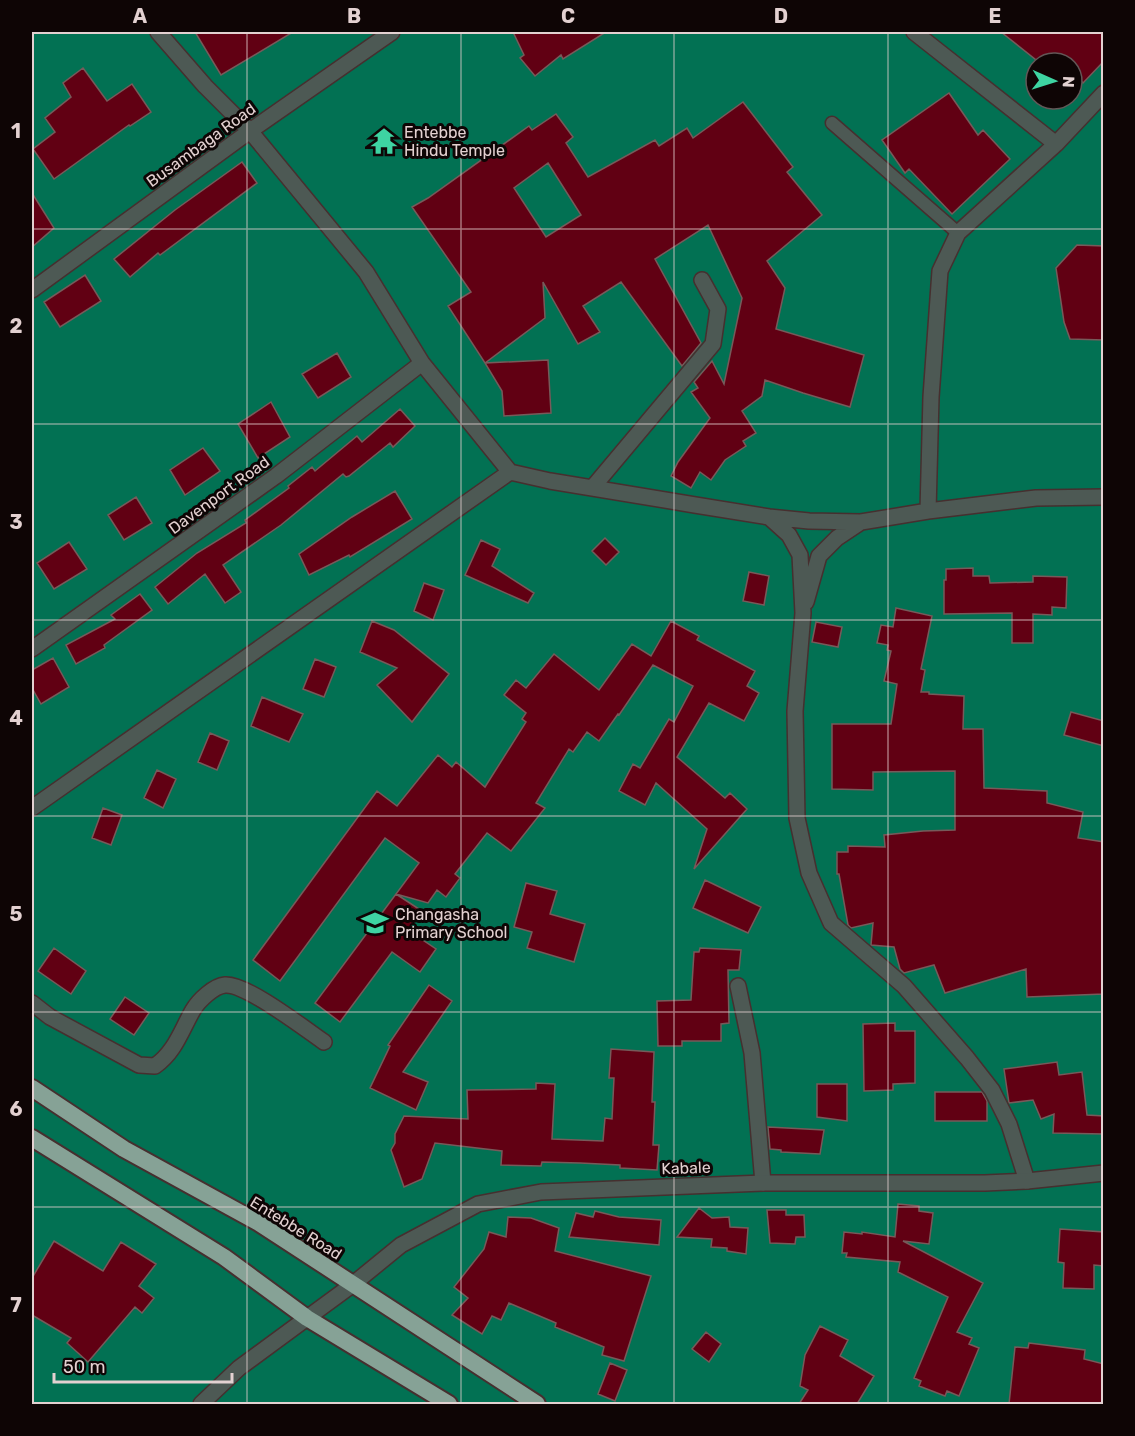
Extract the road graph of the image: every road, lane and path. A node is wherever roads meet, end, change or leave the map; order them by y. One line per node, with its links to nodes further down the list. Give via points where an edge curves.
1 (158, 32): 6 (street)
2 (392, 32): 6 (street, Busambaga Road)
3 (914, 32): 7 (street)
4 (1104, 93): 7 (street)
5 (832, 123): 8 (lane)
6 (250, 131): 10 (street, Busambaga Road); 11 (street, via 366,272)
7 (1056, 144): 8 (street)
8 (958, 233): 15 (street, via 940,271)
9 (702, 280): 13 (street, via 718,309 713,344)
10 (32, 290)
11 (422, 363): 12 (street); 19 (street, Davenport Road, via 276,476)
12 (510, 472): 13 (street); 20 (street)
13 (593, 487): 16 (street)
14 (1104, 497): 15 (street, via 1036,498)
15 (928, 511): 17 (street)
16 (770, 517): 17 (street); 18 (street, via 789,535 800,555)
17 (861, 522): 18 (street, via 819,556)
18 (802, 613): 27 (street, via 795,711 797,818 810,873 831,923 904,986 992,1090 1009,1124)
19 (32, 649)
20 (32, 808)
21 (738, 986): 28 (street, via 752,1053)
22 (32, 1003): 23 (street, via 50,1017 139,1065 155,1066 168,1057 195,1007 210,992 225,985 242,988)
23 (324, 1042)
24 (32, 1088): 29 (highway, Entebbe Road, via 124,1149 259,1223)
25 (32, 1138): 30 (highway, via 224,1257)
26 (1104, 1173): 27 (street, Kabale)
27 (1027, 1181): 28 (street, Kabale)
28 (763, 1183): 29 (street, Kabale, via 541,1192 478,1204 401,1245)
29 (352, 1285): 30 (street, Kabale); 33 (highway, Entebbe Road)
30 (307, 1318): 31 (street, Kabale, via 239,1368); 32 (highway)
31 (201, 1404)
32 (449, 1404)
33 (537, 1404)

